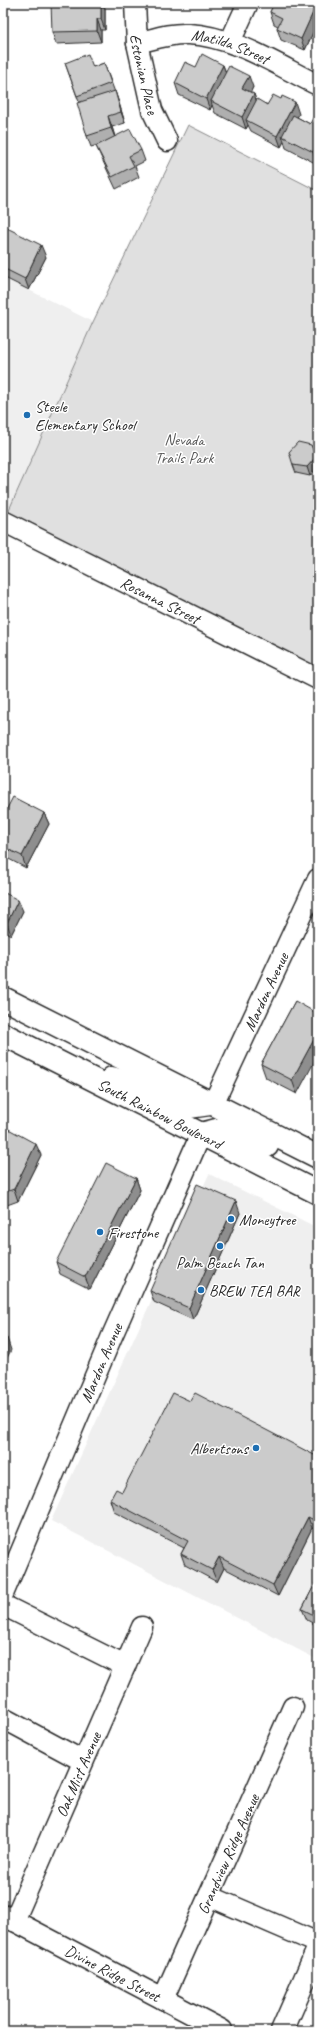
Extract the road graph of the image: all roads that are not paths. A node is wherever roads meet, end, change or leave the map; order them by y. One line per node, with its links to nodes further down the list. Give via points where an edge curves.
1 (135, 3): 4 (street, Estonian Place)
2 (248, 3): 3 (street)
3 (230, 42): 4 (street, Matilda Street, via 187,34 164,36); 5 (street, Matilda Street)
4 (137, 44): 6 (street, Estonian Place, via 152,110)
5 (318, 86)
6 (167, 141)
7 (3, 521): 8 (street, Rosanna Street)
8 (318, 679)
9 (318, 879): 13 (street, Mardon Avenue)
10 (3, 998): 13 (main road, South Rainbow Boulevard)
11 (3, 1034): 12 (main road, South Rainbow Boulevard)
12 (74, 1069): 13 (main road, via 141,1086 189,1107); 14 (main road, South Rainbow Boulevard)
13 (214, 1104): 15 (main road, South Rainbow Boulevard)
14 (201, 1134): 16 (main road, via 221,1129 232,1131 288,1155); 17 (main road, South Rainbow Boulevard); 18 (street, Mardon Avenue)
15 (318, 1157)
16 (318, 1161)
17 (318, 1193)
18 (3, 1594)
19 (3, 1605): 21 (street)
20 (142, 1627): 21 (street, Oak Mist Avenue)
21 (125, 1666): 24 (street, Oak Mist Avenue)
22 (293, 1708): 25 (street, Grandview Ridge Avenue)
23 (3, 1718): 24 (street)
24 (84, 1761): 26 (street, Oak Mist Avenue)
25 (209, 1896): 27 (street); 29 (street, Grandview Ridge Avenue)
26 (8, 1918): 29 (street, Divine Ridge Street)
27 (318, 1943)
28 (318, 1949): 31 (main road)
29 (163, 1999): 30 (street, Divine Ridge Street)
30 (222, 2030)
31 (282, 2031)

